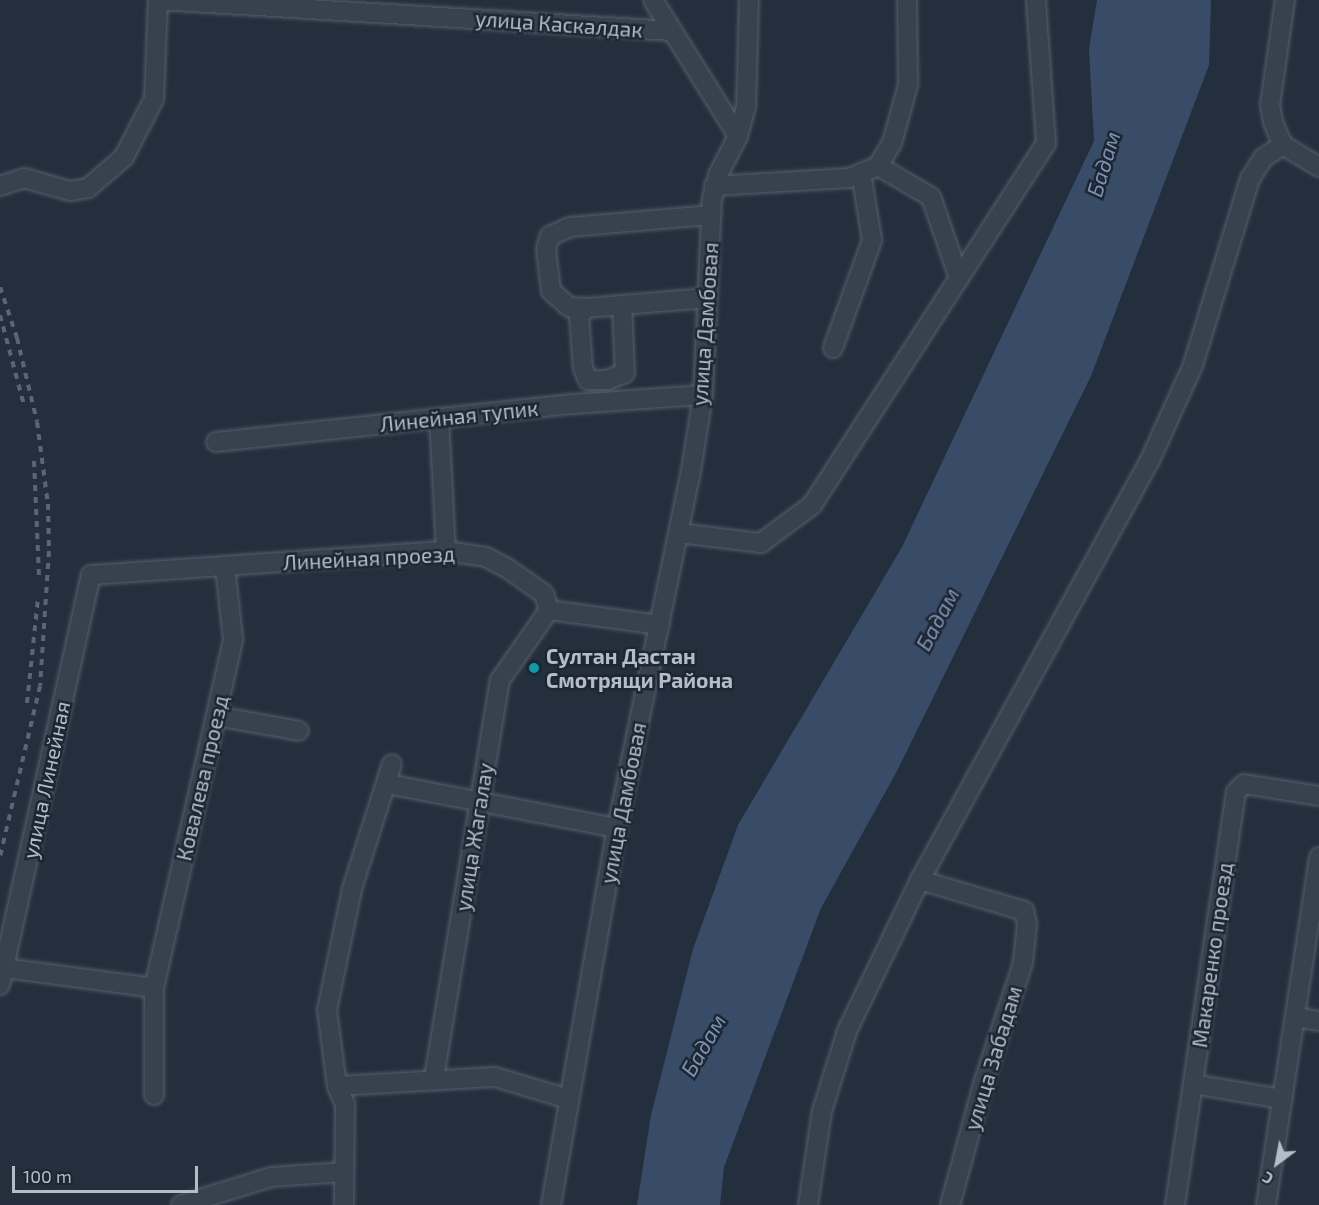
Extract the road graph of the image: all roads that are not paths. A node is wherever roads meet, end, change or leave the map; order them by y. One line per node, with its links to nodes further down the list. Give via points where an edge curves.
1 (158, 0): 7 (street, улица Каскалдак); 13 (street, via 154,99 124,157 88,188 70,191 24,178)
2 (653, 0): 8 (street)
3 (748, 0): 9 (street, улица Дамбовая, via 746,107)
4 (907, 0): 12 (street, via 908,85 892,143)
5 (1036, 0): 16 (street, via 1046,143)
6 (1285, 0): 10 (street, via 1270,105)
7 (323, 5): 8 (street, улица Каскалдак)
8 (672, 31): 9 (street)
9 (738, 136): 14 (street, улица Дамбовая)
10 (1283, 145): 11 (street); 38 (street, via 1263,158 1250,179 1193,365 1150,460)
11 (1319, 167)
12 (869, 169): 14 (street, via 849,178); 16 (street, via 931,197); 20 (street, via 872,240)
13 (0, 186)
14 (714, 186): 15 (street, улица Дамбовая)
15 (711, 215): 17 (street, улица Дамбовая); 19 (street, via 570,227 550,236 546,249 551,291 569,307)
16 (959, 278): 24 (street, via 812,505 761,543)
17 (708, 298): 18 (street); 21 (street, улица Дамбовая)
18 (622, 305): 19 (street); 19 (street, via 625,373 592,381 585,378 579,333 579,316)
19 (586, 308)
20 (833, 348)
21 (703, 395): 22 (street, Линейная тупик); 24 (street, улица Дамбовая)
22 (439, 418): 23 (street, Линейная тупик); 25 (street)
23 (216, 442)
24 (679, 533): 29 (street, улица Дамбовая)
25 (446, 551): 26 (street, Линейная проезд); 28 (street, Линейная проезд, via 486,557 507,568 544,594)
26 (225, 566): 27 (street, Линейная проезд); 30 (street, Ковалева проезд, via 233,639)
27 (91, 575): 39 (street, улица Линейная)
28 (549, 610): 29 (street); 35 (street, улица Жагалау, via 500,680)
29 (660, 625): 36 (street, улица Дамбовая)
30 (216, 716): 31 (street); 40 (street, Ковалева проезд)
31 (299, 730)
32 (392, 764): 33 (street)
33 (388, 784): 35 (street); 45 (street, via 352,889 327,1011)
34 (1319, 796): 44 (street, Макаренко проезд, via 1244,784 1236,792)
35 (480, 802): 36 (street); 43 (street, улица Жагалау)
36 (617, 828): 47 (street, улица Дамбовая)
37 (1319, 857): 41 (street)
38 (920, 880): 54 (street, via 847,1031 822,1111); 55 (street, улица Забадам, via 1024,910 1027,924 1023,963 984,1081)
39 (2, 977): 40 (street)
40 (154, 988): 46 (street, Ковалева проезд)
41 (1296, 1017): 42 (street); 48 (street)
42 (1319, 1021)
43 (434, 1078): 45 (street); 47 (street, via 495,1077)
44 (1193, 1084): 48 (street); 56 (street, Макаренко проезд)
45 (337, 1086): 49 (street, via 345,1104)
46 (154, 1095)
47 (568, 1099): 53 (street, улица Дамбовая)
48 (1282, 1099): 57 (street)
49 (344, 1172): 50 (street, via 272,1177); 52 (street)
50 (210, 1200): 51 (street)
51 (181, 1205)
52 (344, 1205)
53 (551, 1205)
54 (808, 1205)
55 (950, 1205)
56 (1175, 1205)
57 (1266, 1205)

